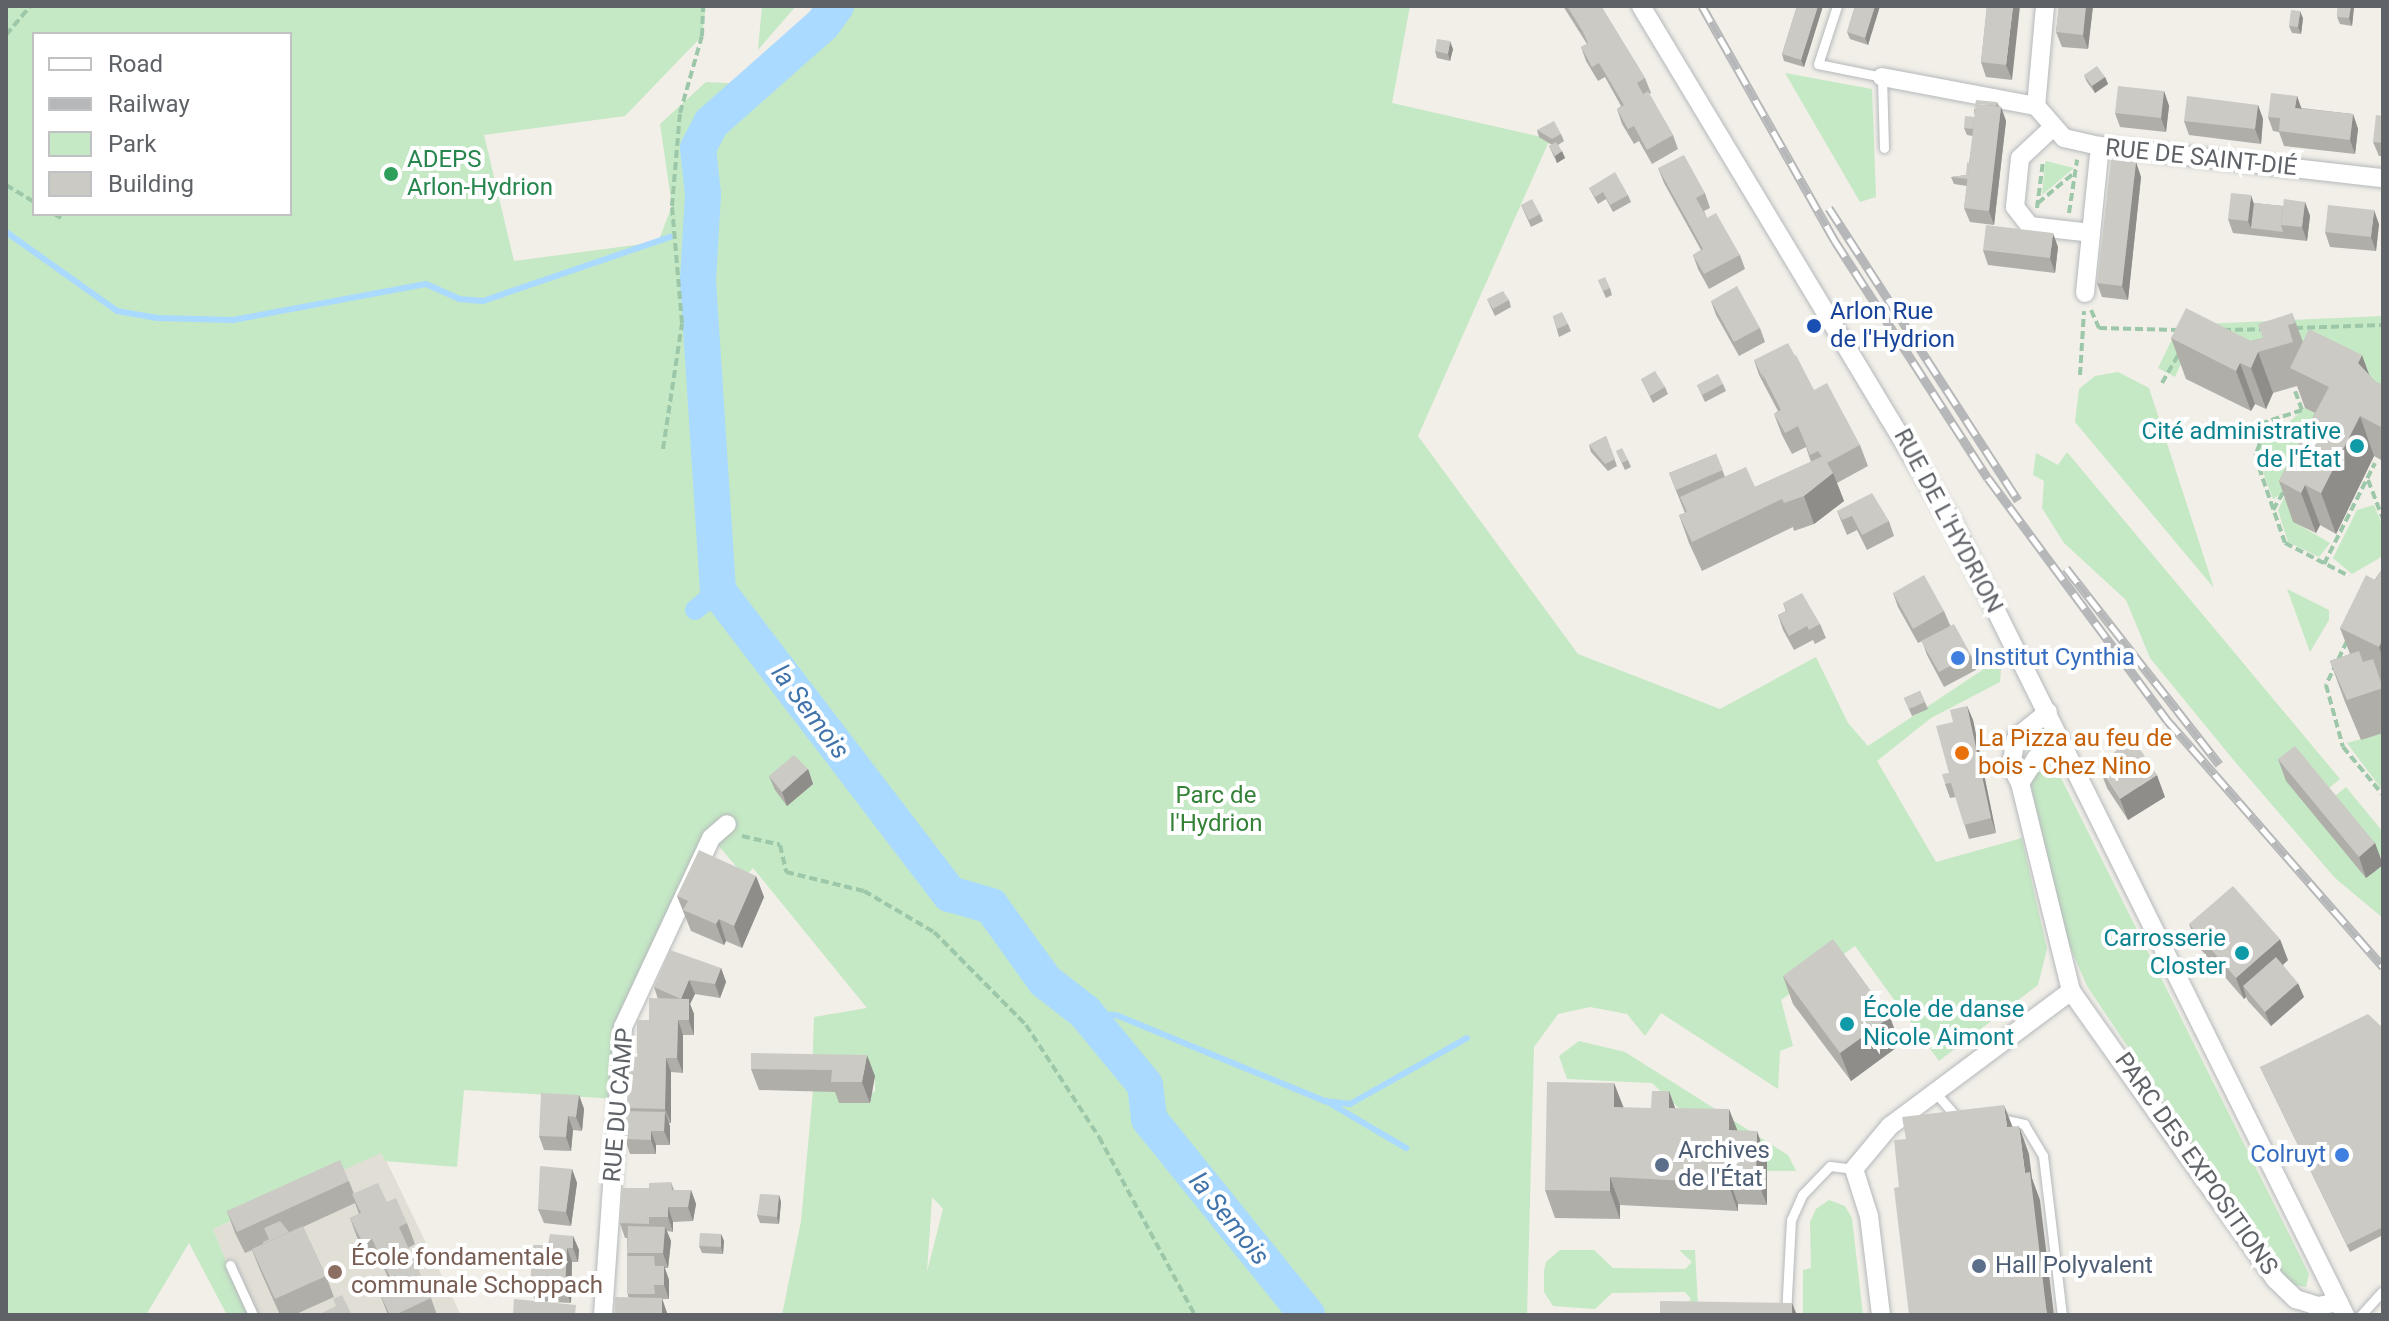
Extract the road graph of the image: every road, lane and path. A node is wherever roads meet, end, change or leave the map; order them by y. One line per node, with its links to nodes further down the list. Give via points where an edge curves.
1 (30, 6): 6 (path)
2 (703, 6): 37 (path, via 702,36 680,113 672,206 682,323)
3 (1641, 6): 47 (street, RUE DE L'HYDRION, via 1908,444)
4 (1837, 6): 7 (lane, via 1818,64)
5 (2045, 6): 8 (street)
6 (6, 35)
7 (1882, 77): 8 (street); 10 (lane)
8 (2036, 106): 9 (street)
9 (2051, 129): 11 (street, RUE DE SAINT-DIÉ); 22 (street, via 2020,158 2015,201)
10 (1884, 148)
11 (2094, 154): 14 (path); 15 (street, RUE DE SAINT-DIÉ); 24 (street)
12 (2055, 157): 18 (path, via 2044,156)
13 (2066, 159): 14 (path, via 2077,160)
14 (2076, 172): 18 (path); 20 (path, via 2071,213)
15 (2383, 178)
16 (6, 185): 17 (path)
17 (32, 201)
18 (2038, 203): 19 (path, via 2037,209); 22 (path)
19 (2048, 210)
20 (2060, 211)
21 (58, 216): 23 (path)
22 (2020, 218): 24 (street, via 2030,226)
23 (63, 219)
24 (2091, 233): 25 (street)
25 (2085, 293): 29 (path, via 2099,328); 32 (path)
26 (2383, 325): 27 (path)
27 (2293, 328)
28 (2278, 329): 30 (path)
29 (2188, 330)
30 (2217, 330)
31 (2183, 346): 33 (path)
32 (2080, 375)
33 (2162, 383)
34 (2295, 391): 35 (path, via 2302,410)
35 (2271, 420): 36 (path); 38 (path, via 2303,438); 42 (path, via 2255,456)
36 (2226, 435)
37 (663, 449)
38 (2304, 452)
39 (2375, 463): 41 (path)
40 (2291, 477): 42 (path)
41 (2367, 478): 43 (path); 44 (path)
42 (2273, 510): 44 (path, via 2285,543)
43 (2383, 519)
44 (2324, 564): 45 (path)
45 (2349, 576)
46 (2349, 636): 50 (path, via 2326,685 2343,747)
47 (2048, 712): 48 (street, RUE DE L'HYDRION); 49 (street, PARC DES EXPOSITIONS, via 2016,738 2011,766)
48 (2065, 746): 49 (street, via 2036,758); 60 (street, RUE DE L'HYDRION)
49 (2020, 783): 53 (street, PARC DES EXPOSITIONS)
50 (2383, 795)
51 (727, 824): 52 (street, RUE DU CAMP)
52 (711, 838): 62 (street, RUE DU CAMP, via 623,1027); 63 (path, via 753,836 780,845 786,872 864,891 934,932 1026,1025 1099,1137)
53 (2071, 991): 54 (street); 60 (street, PARC DES EXPOSITIONS, via 2276,1280 2296,1299)
54 (1934, 1091): 55 (lane, via 1957,1119); 57 (street, via 1890,1126)
55 (1972, 1119)
56 (1987, 1119): 66 (lane, via 2024,1124 2043,1156)
57 (1854, 1169): 64 (lane, via 1830,1166 1802,1195 1791,1220); 65 (street, via 1869,1216)
58 (230, 1265): 61 (lane)
59 (2382, 1292): 67 (lane)
60 (2342, 1309)
61 (253, 1315)
62 (603, 1315)
63 (1195, 1315)
64 (1786, 1315)
65 (1881, 1315)
66 (2062, 1315)
67 (2361, 1315)

